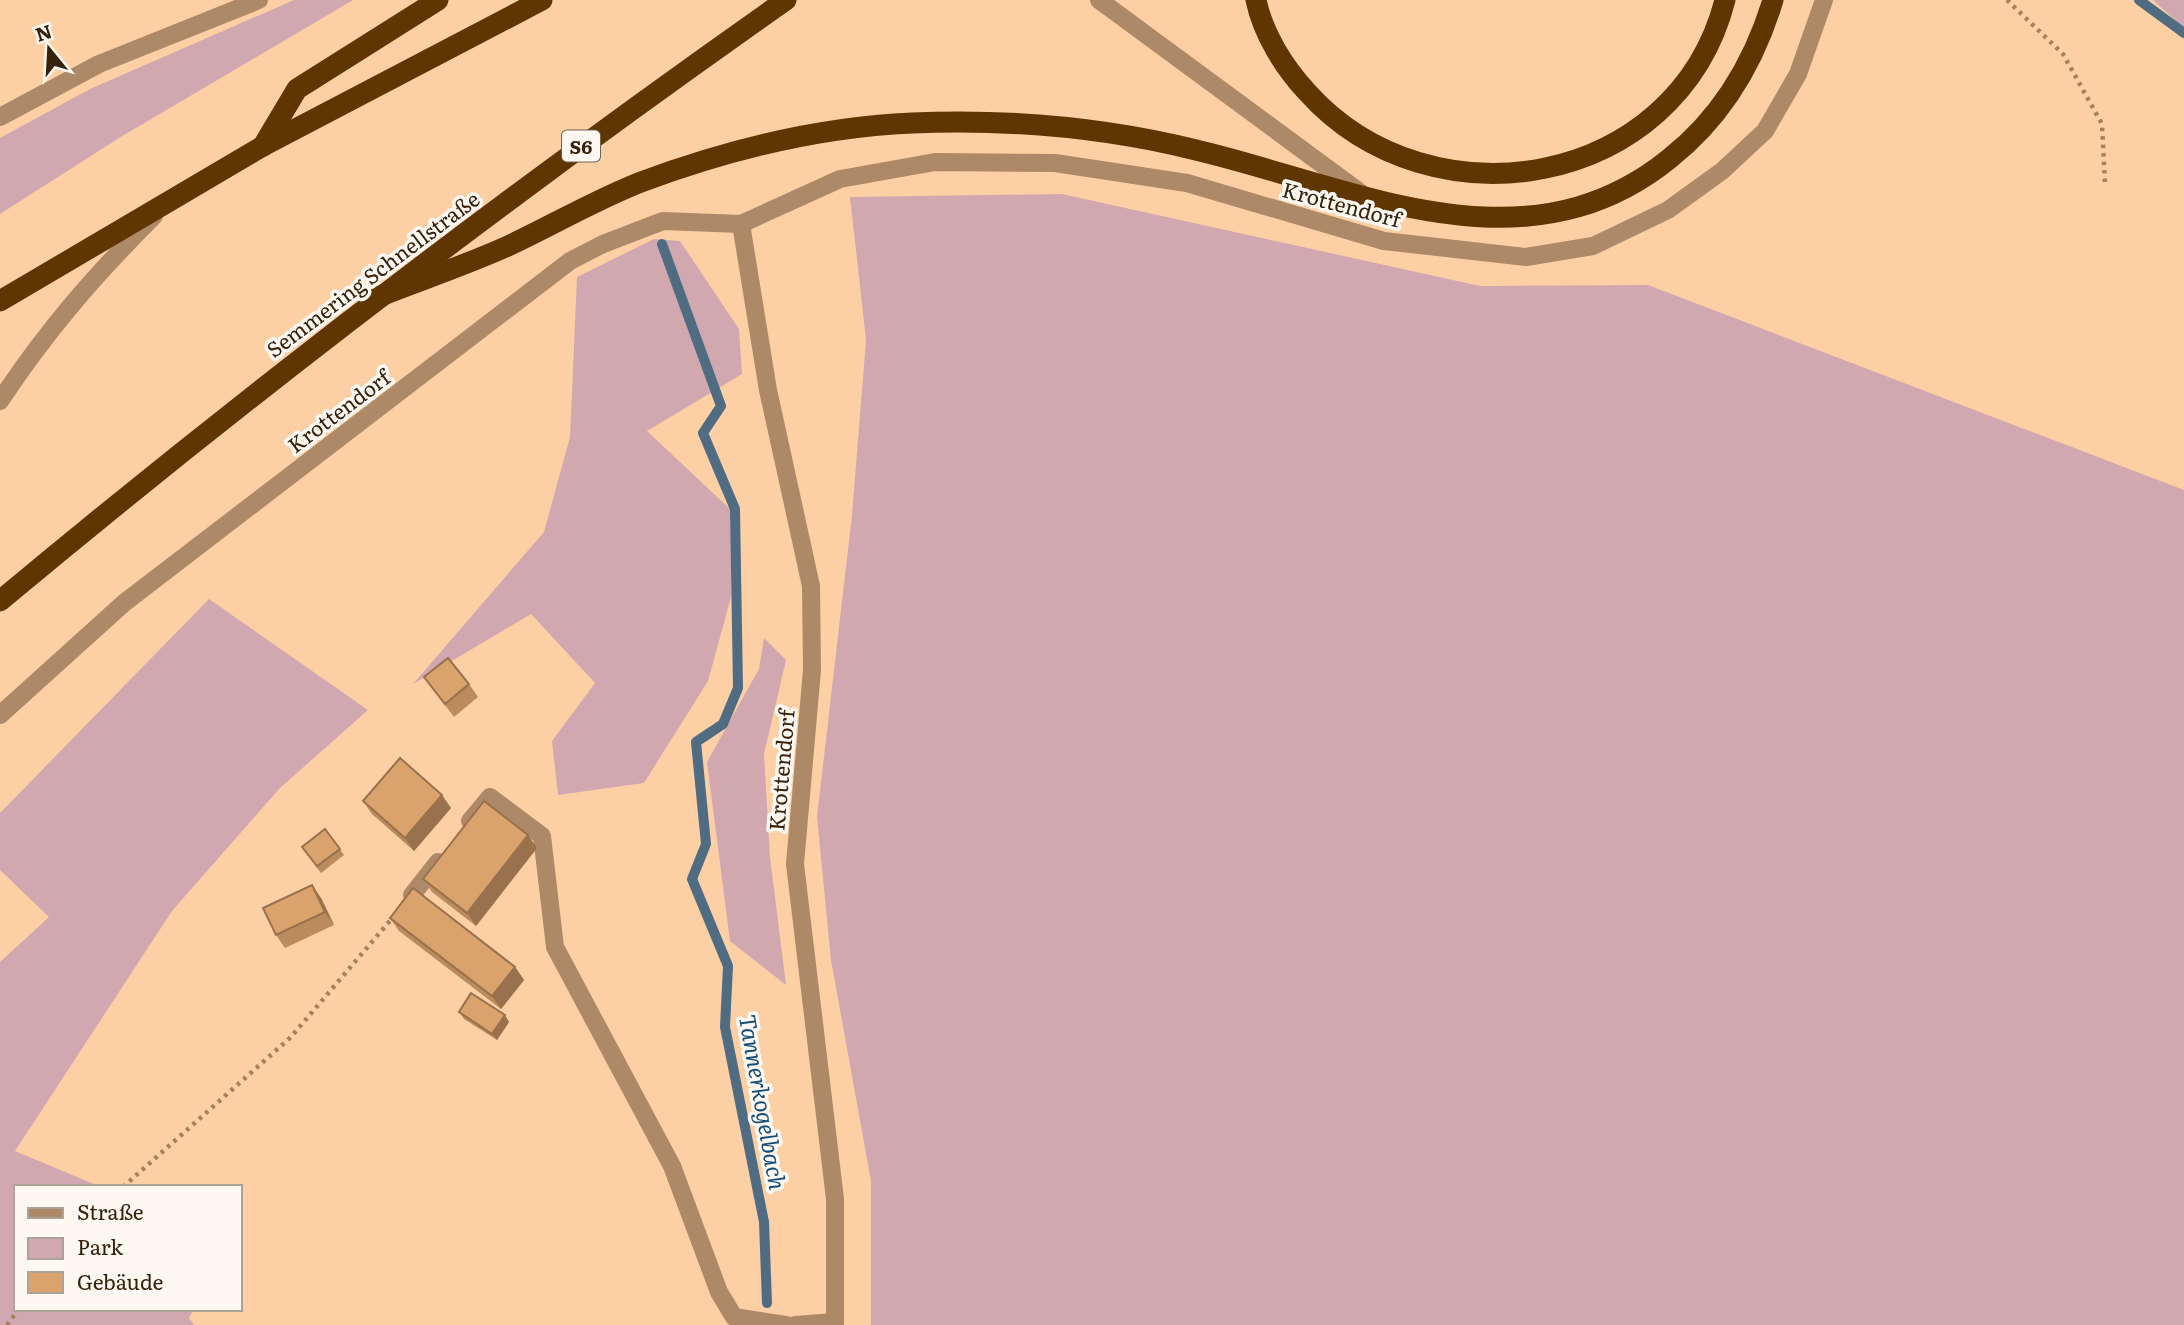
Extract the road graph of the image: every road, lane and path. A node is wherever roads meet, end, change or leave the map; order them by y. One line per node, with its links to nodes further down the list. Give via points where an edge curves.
1 (259, 0): 11 (street, via 99,64)
2 (438, 0): 12 (highway, via 297,89)
3 (542, 0): 12 (highway)
4 (786, 0): 17 (highway, Semmering Schnellstraße / S6)
5 (1099, 0): 15 (street)
6 (1256, 0): 7 (highway, via 1273,45 1294,78 1323,110 1361,139 1421,163 1487,176 1564,166 1629,135 1689,77)
7 (1725, 0)
8 (1773, 0): 15 (highway, via 1743,75 1717,112 1685,147 1651,174 1613,195 1534,218 1493,219 1438,214)
9 (1824, 0): 16 (street, Krottendorf, via 1798,74 1765,131 1722,171 1668,210 1593,246 1526,257 1384,241 1187,184 1055,163 935,162 840,179)
10 (2007, 0): 13 (path, via 2063,54 2102,124)
11 (0, 117)
12 (263, 146): 14 (highway)
13 (2105, 184)
14 (172, 198): 18 (highway); 19 (street, via 44,335)
15 (1368, 198): 17 (highway, via 1127,135 1056,125 909,123 771,142 706,160 639,183 507,246)
16 (741, 224): 21 (street, Krottendorf, via 663,221 570,261 124,603); 24 (street, Krottendorf, via 768,390 811,586 812,670 795,864 835,1199)
17 (378, 297): 20 (highway, Semmering Schnellstraße / S6)
18 (0, 301)
19 (0, 401)
20 (0, 601)
21 (0, 715)
22 (412, 895): 23 (path, via 290,1037); 25 (street, via 490,797 542,836 555,947 672,1166 719,1292 734,1317)
23 (125, 1185)
24 (835, 1323): 26 (street)
25 (786, 1325)
26 (796, 1325)

